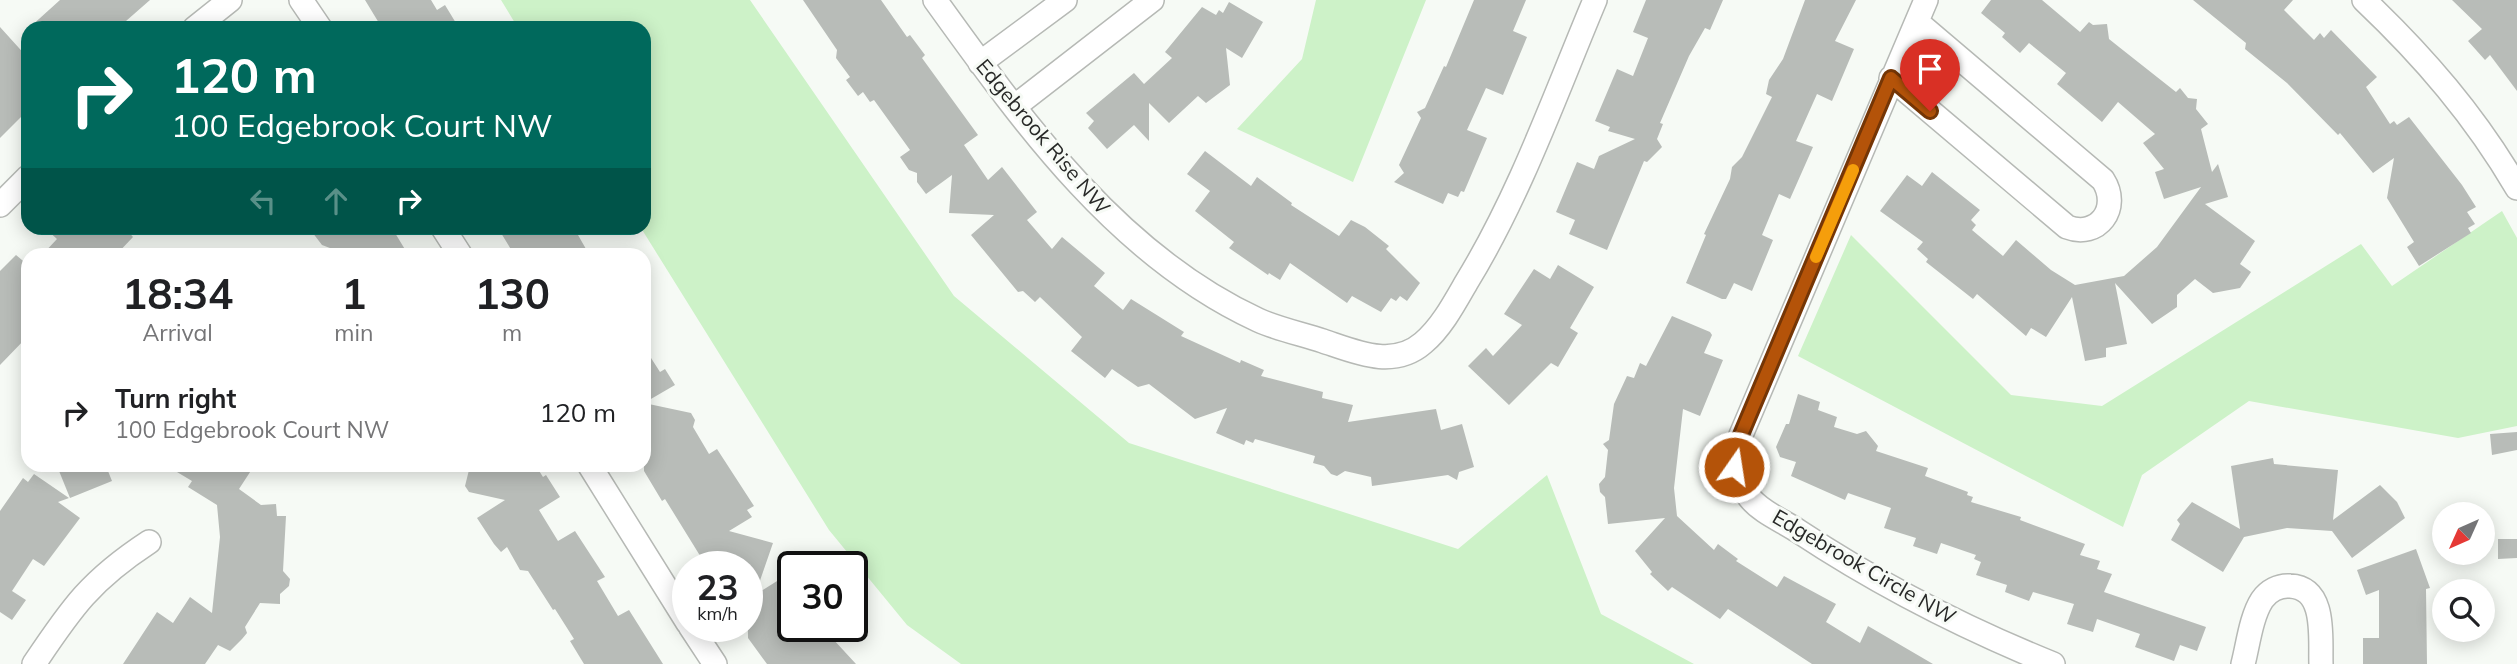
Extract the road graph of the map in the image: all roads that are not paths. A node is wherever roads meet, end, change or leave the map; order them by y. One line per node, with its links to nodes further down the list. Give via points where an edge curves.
1 (230, 0): 9 (street)
2 (302, 0): 10 (street)
3 (934, 0): 12 (street, Edgebrook Rise NW)
4 (1065, 0): 12 (street)
5 (1152, 0): 14 (street)
6 (1595, 0): 14 (street, Edgebrook Rise NW, via 1497,232 1446,316 1413,351 1393,358 1370,357 1260,321 1211,296 1163,264 1103,209)
7 (1926, 0): 11 (street, Edgebrook Circle NW)
8 (2364, 0): 16 (street, via 2458,99)
9 (204, 21)
10 (316, 21)
11 (1917, 22): 13 (street, Edgebrook Circle NW); 13 (street, via 2104,180 2111,197 2107,215 2085,231 2067,227)
12 (980, 63): 14 (street, Edgebrook Rise NW)
13 (1891, 78): 24 (street, Edgebrook Circle NW, via 1735,449 1734,467 1751,500 1820,546 1972,630)
14 (1014, 107)
15 (21, 184): 17 (street)
16 (2517, 188)
17 (0, 205)
18 (594, 472): 20 (street)
19 (149, 542): 22 (street, via 99,578 75,603)
20 (672, 598)
21 (700, 642): 23 (street)
22 (34, 664)
23 (715, 664)
24 (2053, 664)
25 (2243, 664): 26 (street, via 2259,604 2271,590 2290,586 2307,592 2318,608)
26 (2321, 664)

